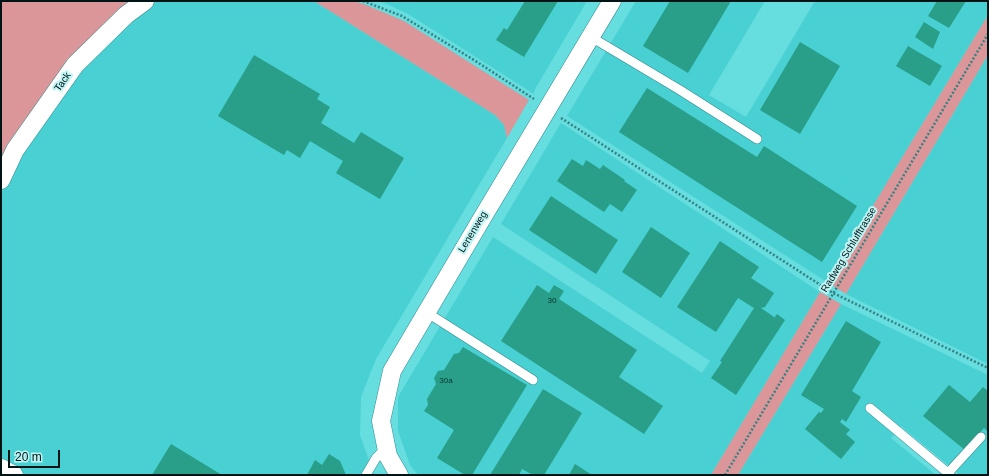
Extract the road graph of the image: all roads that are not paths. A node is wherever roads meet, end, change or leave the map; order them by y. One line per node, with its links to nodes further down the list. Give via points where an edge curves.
1 (145, 1): 5 (street, Tack, via 126,15 75,65 15,150)
2 (612, 1): 3 (street, Lenenweg)
3 (591, 37): 4 (lane); 6 (street, Lenenweg)
4 (757, 139)
5 (1, 180)
6 (426, 312): 7 (lane); 10 (street, Lenenweg, via 392,371 380,421)
7 (533, 380)
8 (870, 408): 12 (lane)
9 (981, 437): 12 (lane)
10 (386, 447): 14 (lane); 15 (street, Lenenweg)
11 (1, 468): 13 (street)
12 (949, 474)
13 (14, 475)
14 (366, 475)
15 (399, 475)

